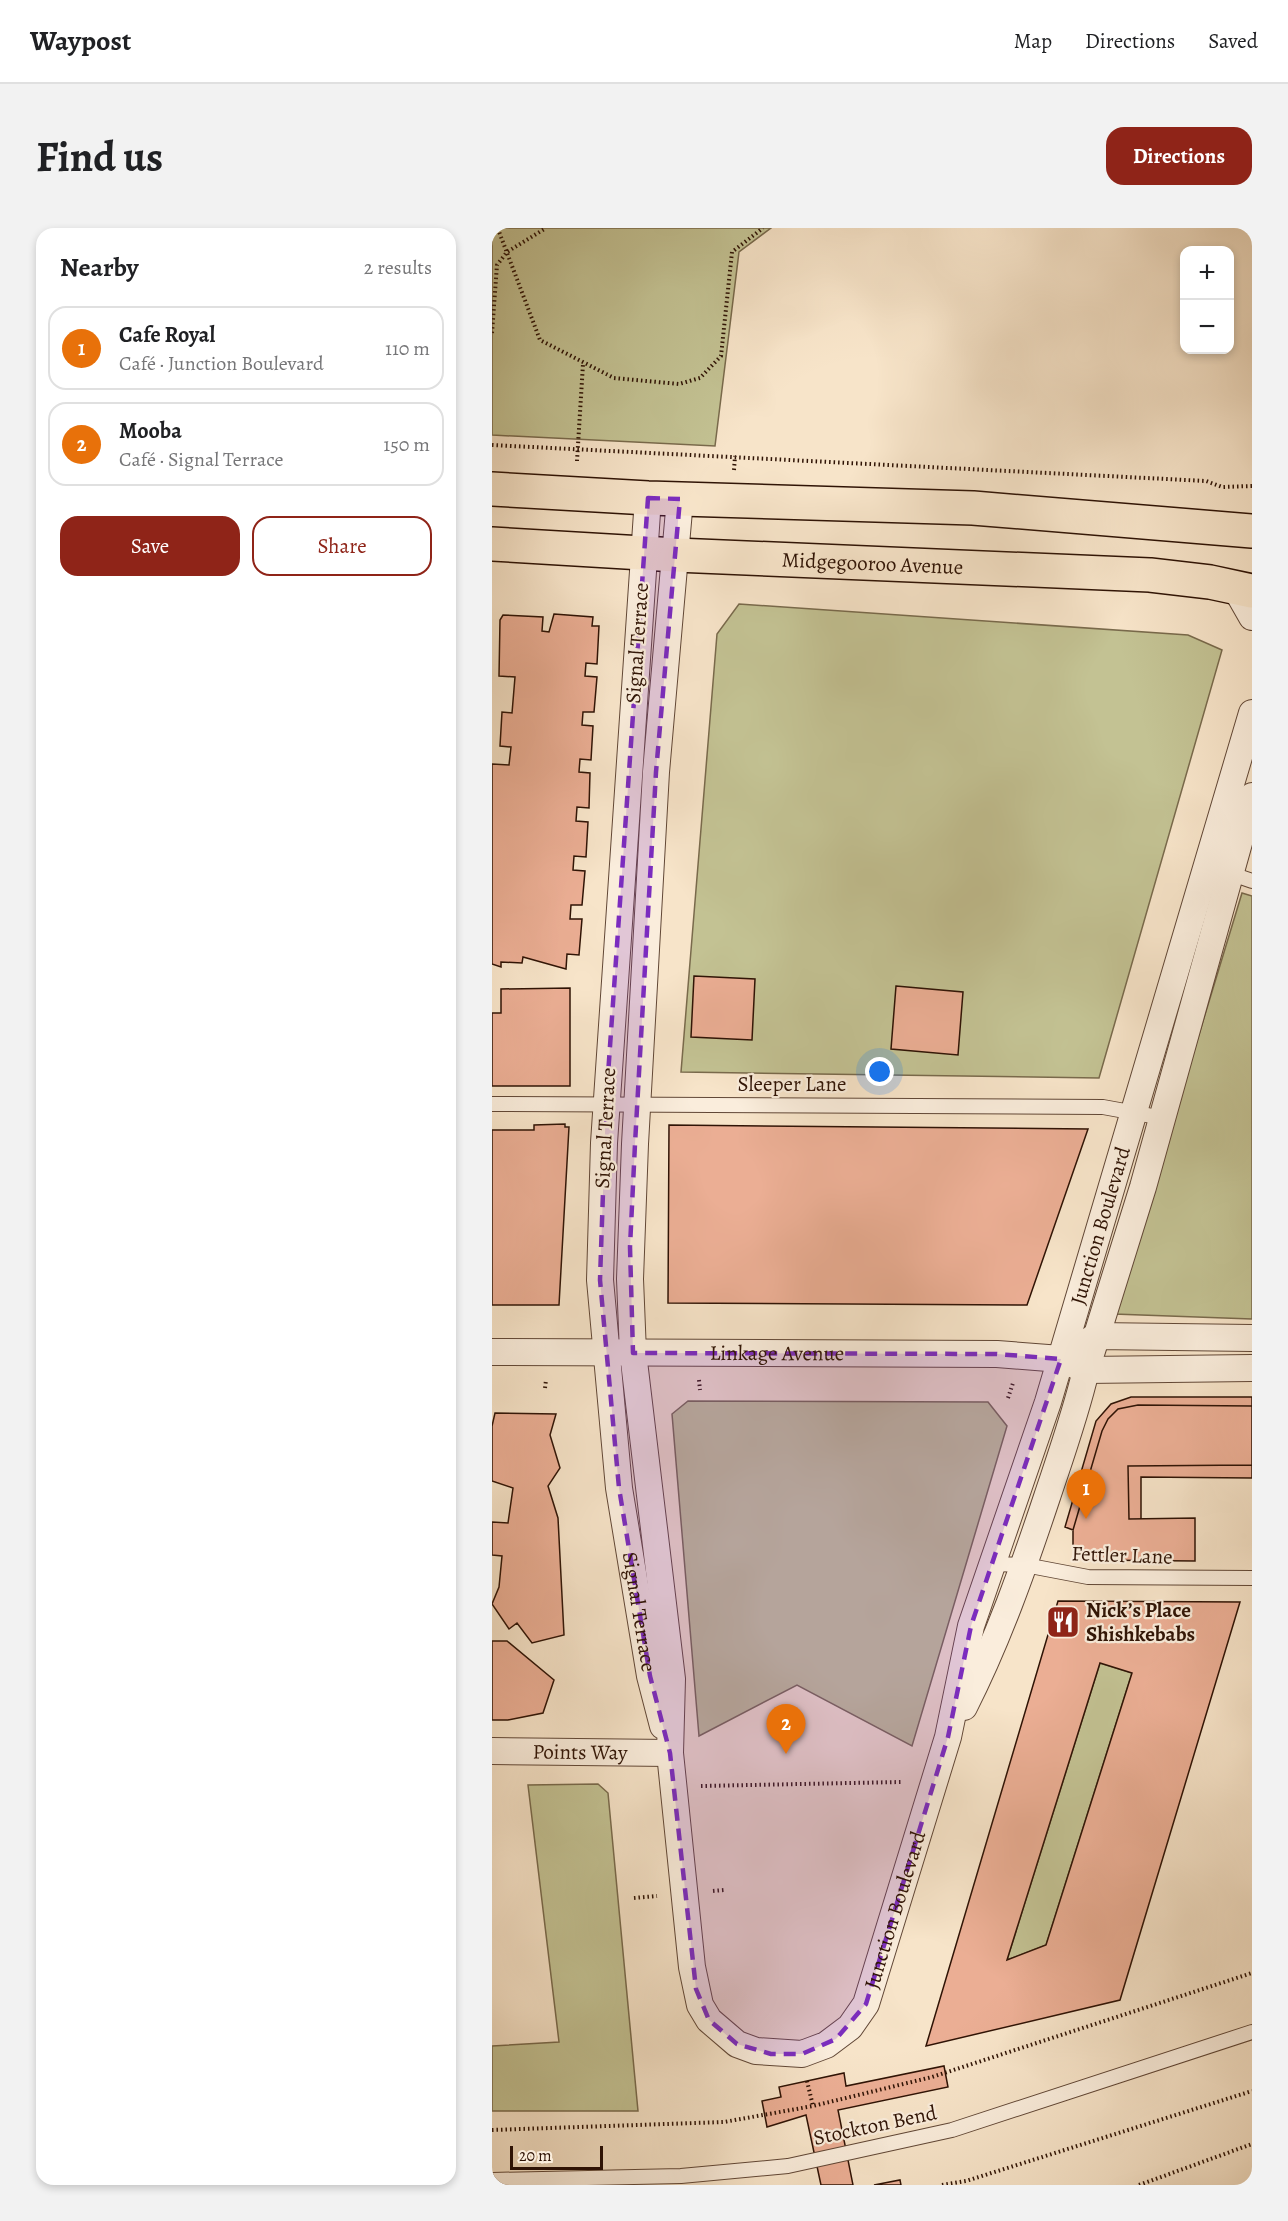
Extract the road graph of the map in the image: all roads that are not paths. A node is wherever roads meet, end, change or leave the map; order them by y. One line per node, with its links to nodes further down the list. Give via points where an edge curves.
1 (492, 489): 2 (main road)
2 (664, 498): 3 (main road, via 973,508); 5 (street, Signal Terrace)
3 (1252, 531)
4 (492, 544): 5 (main road, Midgegooroo Avenue)
5 (660, 554): 6 (main road, Midgegooroo Avenue, via 1150,575); 12 (street, Signal Terrace); 13 (street, Signal Terrace, via 656,772)
6 (1244, 590): 7 (street)
7 (1252, 617)
8 (1252, 713): 10 (street, Junction Boulevard)
9 (1252, 796): 10 (street, Junction Boulevard)
10 (1230, 873): 14 (street, Junction Boulevard); 15 (street, Junction Boulevard)
11 (492, 1104): 12 (lane, Sleeper Lane)
12 (606, 1104): 13 (lane, Sleeper Lane); 19 (street, Signal Terrace, via 599,1253)
13 (637, 1104): 14 (lane, Sleeper Lane, via 1103,1107); 20 (street, Signal Terrace, via 630,1247)
14 (1134, 1112): 15 (lane, Sleeper Lane); 21 (street, Junction Boulevard)
15 (1163, 1118): 16 (street, Junction Boulevard)
16 (1096, 1336): 17 (street); 21 (street); 23 (street, Junction Boulevard)
17 (1252, 1338)
18 (492, 1352): 19 (street, Linkage Avenue)
19 (605, 1352): 20 (street, Linkage Avenue); 29 (street, Signal Terrace, via 629,1552 650,1676)
20 (633, 1353): 21 (street, Linkage Avenue, via 997,1354); 29 (street, Signal Terrace, via 672,1679)
21 (1061, 1359): 23 (street, Linkage Avenue); 24 (street, Junction Boulevard)
22 (1252, 1368): 23 (street, Linkage Avenue)
23 (1086, 1370): 25 (street, Junction Boulevard, via 1078,1406)
24 (992, 1564): 25 (lane, Fettler Lane); 27 (street, Junction Boulevard, via 971,1626)
25 (1025, 1565): 26 (lane, Fettler Lane, via 1088,1577); 27 (street, Junction Boulevard, via 980,1675)
26 (1252, 1578)
27 (948, 1737): 31 (street, Junction Boulevard, via 866,2004 850,2027)
28 (492, 1751): 29 (street, Points Way)
29 (670, 1753): 31 (street, Signal Terrace, via 692,1966 700,2005 709,2020 737,2044)
30 (1252, 2032): 32 (lane, Stockton Bend, via 952,2130 788,2166 681,2176)
31 (804, 2064)
32 (492, 2180)

